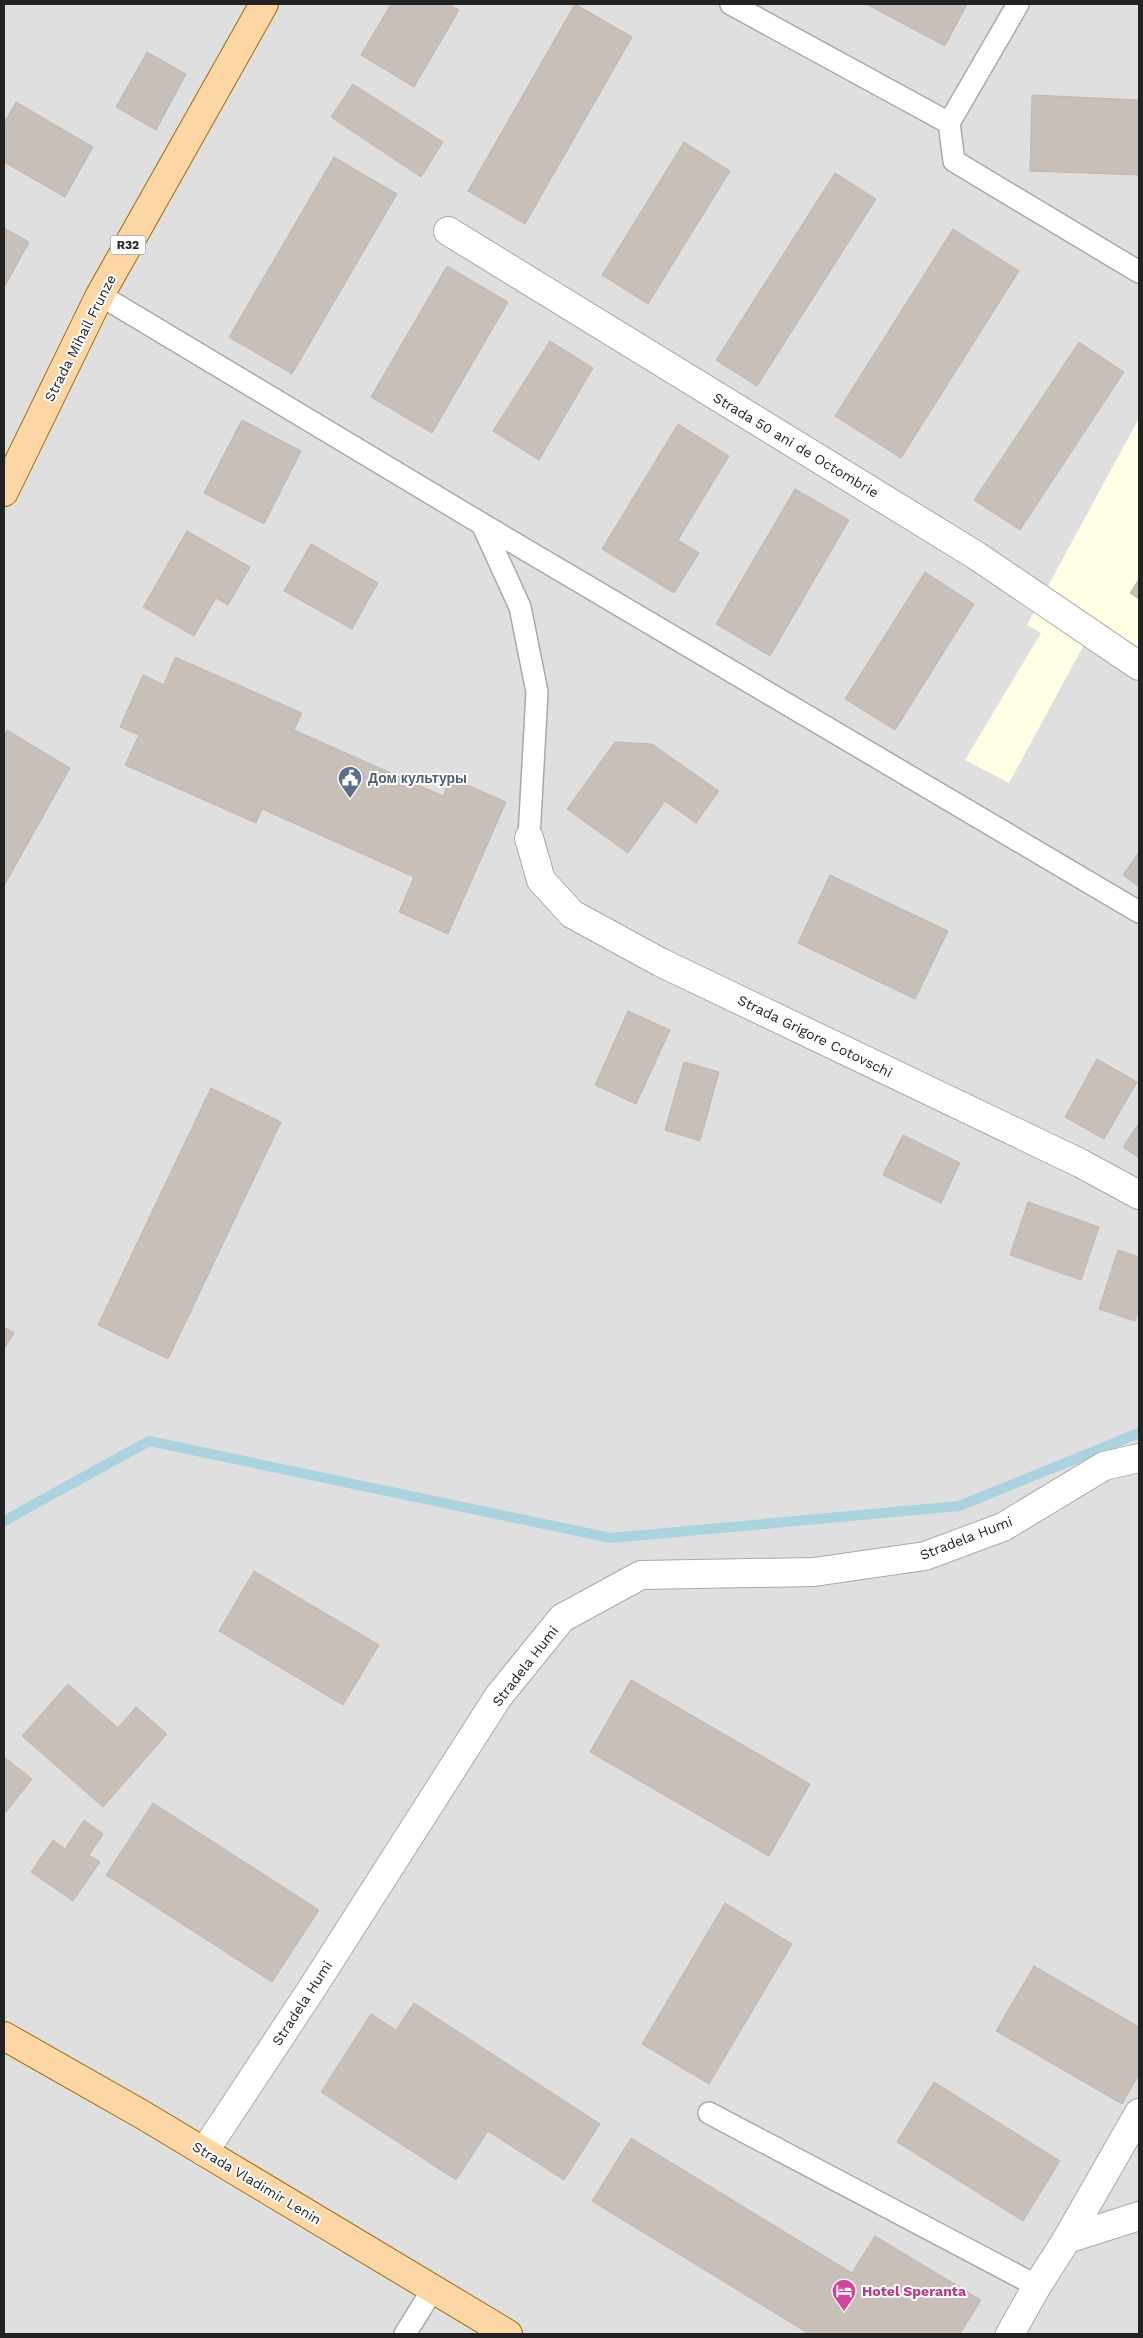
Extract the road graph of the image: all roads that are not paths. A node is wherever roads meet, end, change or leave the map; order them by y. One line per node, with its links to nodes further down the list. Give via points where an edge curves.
1 (264, 4): 7 (main road, Strada Mihail Frunze / R32)
2 (731, 4): 4 (lane)
3 (1018, 4): 4 (lane)
4 (949, 123): 6 (lane, via 954,161)
5 (448, 231): 10 (street, Strada 50 ani de Octombrie, via 977,556)
6 (1139, 272)
7 (100, 294): 8 (main road, Strada Mihail Frunze / R32); 9 (lane)
8 (4, 492)
9 (482, 524): 11 (lane, via 520,607 536,692); 12 (lane)
10 (1139, 666)
11 (529, 838): 13 (street, Strada Grigore Cotovschi, via 541,880 572,914 660,962 1080,1163)
12 (1139, 912)
13 (1139, 1195)
14 (1139, 1458): 18 (street, Stradela Humi, via 1104,1466 1003,1527 925,1556 814,1572 641,1575 562,1618 498,1697)
15 (4, 2036): 18 (main road, Strada Vladimir Lenin)
16 (709, 2113): 21 (lane)
17 (1139, 2113): 20 (street)
18 (204, 2152): 22 (main road, Strada Vladimir Lenin)
19 (1139, 2216): 20 (street)
20 (1067, 2239): 21 (street)
21 (1036, 2286): 25 (street)
22 (433, 2289): 23 (lane); 24 (main road, Strada Vladimir Lenin)
23 (405, 2334)
24 (508, 2334)
25 (1010, 2334)

